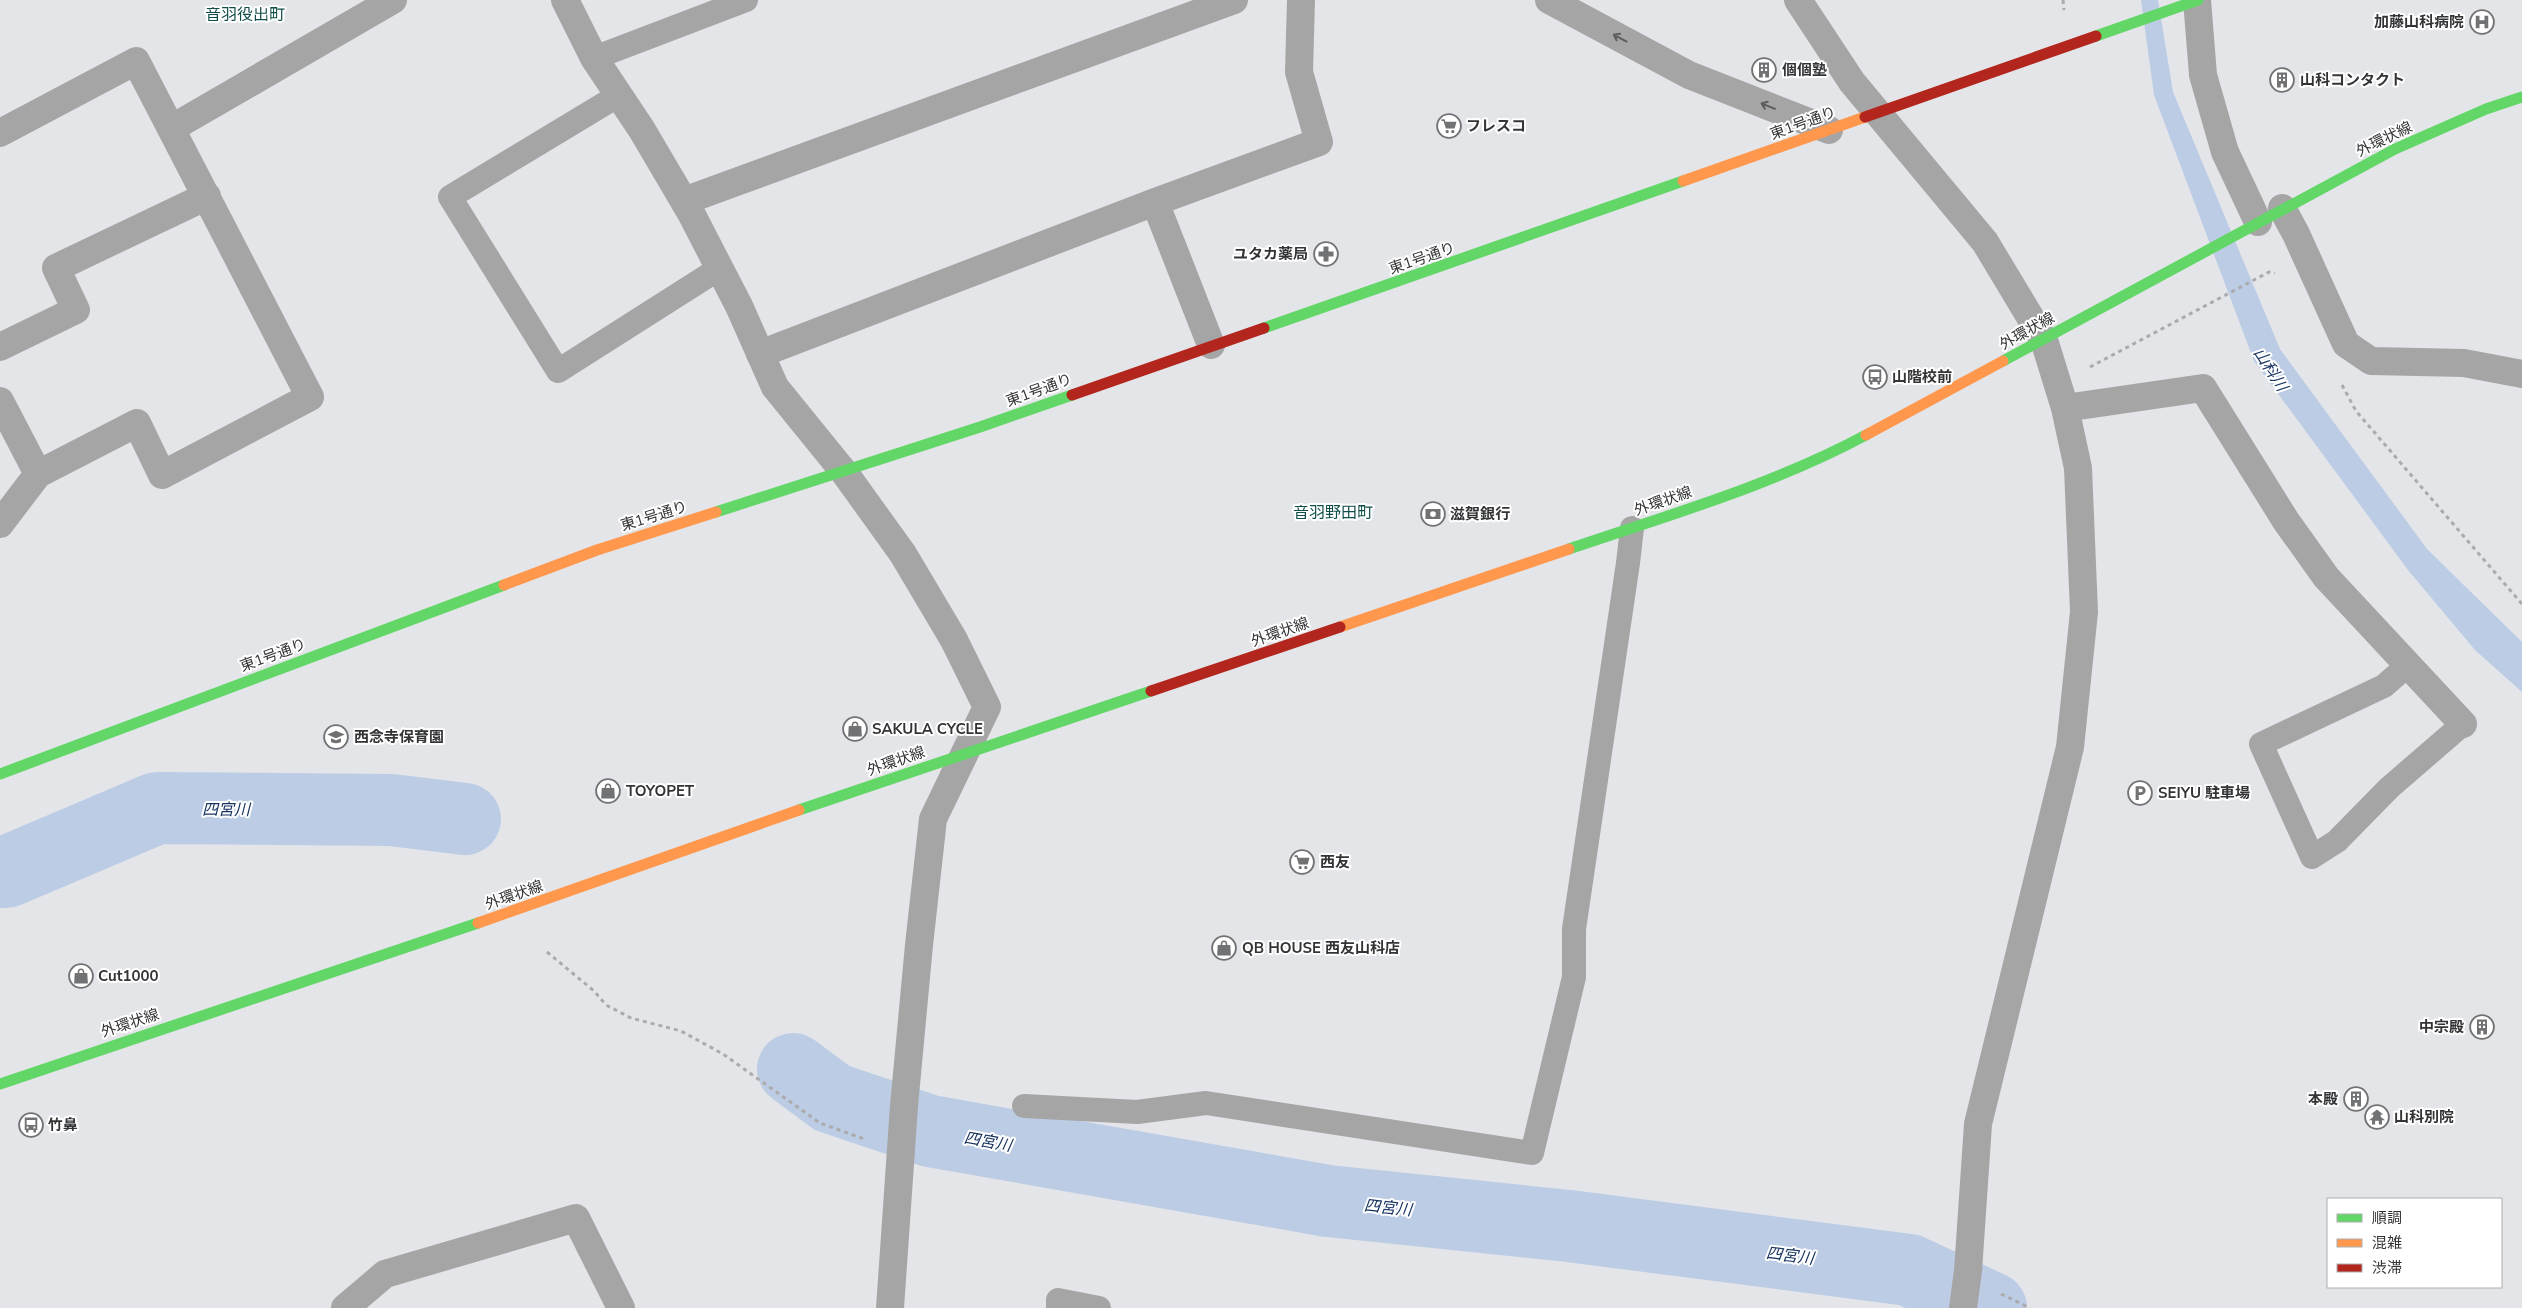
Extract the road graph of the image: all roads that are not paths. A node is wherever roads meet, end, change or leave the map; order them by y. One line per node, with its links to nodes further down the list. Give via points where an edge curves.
1 (393, 0): 13 (street)
2 (565, 0): 9 (street)
3 (746, 0): 9 (lane)
4 (1234, 0): 17 (street)
5 (1301, 0): 18 (street, via 1299,72 1319,142)
6 (1549, 0): 14 (street, one-way to 6, via 1689,75)
7 (1798, 0): 12 (street, via 1852,82)
8 (2193, 2): 12 (street, 東1号通り); 20 (street, via 2203,75 2225,152)
9 (594, 58): 10 (street)
10 (619, 95): 17 (street); 21 (lane, via 450,197 558,371)
11 (2522, 97): 19 (street, 外環状線, via 2395,148)
12 (1876, 111): 14 (street, 東1号通り); 22 (street, via 1985,242)
13 (172, 128): 15 (street, via 136,61); 16 (street)
14 (1829, 130): 23 (street, 東1号通り)
15 (0, 134)
16 (207, 196): 24 (street, via 56,268 76,310); 30 (street, via 310,398 162,475 137,423)
17 (684, 200): 21 (street)
18 (1155, 202): 23 (street); 25 (street)
19 (2282, 208): 20 (street, 外環状線); 26 (street, via 2346,344 2371,361 2464,363)
20 (2251, 225): 22 (street, 外環状線)
21 (720, 268): 25 (street)
22 (2044, 340): 28 (street); 32 (street, 外環状線, via 1825,457 1729,495)
23 (1211, 344): 29 (street, 東1号通り)
24 (0, 347)
25 (760, 354): 29 (street, via 776,387)
26 (2522, 374)
27 (0, 401): 30 (street)
28 (2065, 408): 33 (street, via 2203,388 2286,521 2326,576); 44 (street, via 2078,468 2084,612 2070,747 1978,1124)
29 (844, 472): 35 (street, via 902,554 954,640 987,706); 36 (street, 東1号通り, via 598,550)
30 (38, 474): 31 (street)
31 (0, 524)
32 (1632, 528): 35 (street, 外環状線); 38 (lane, via 1574,929 1574,977 1532,1153 1206,1103 1137,1112)
33 (2408, 665): 34 (street); 34 (lane, via 2384,686 2261,744 2312,857 2337,842 2389,788)
34 (2463, 724)
35 (963, 754): 37 (street, 外環状線, via 524,908); 41 (street, via 933,819 904,1106)
36 (0, 774)
37 (0, 1084)
38 (1024, 1106)
39 (345, 1308): 40 (street, via 385,1274 576,1218)
40 (621, 1308)
41 (890, 1308)
42 (1058, 1308): 43 (lane, via 1058,1300)
43 (1099, 1308)
44 (1963, 1308)

